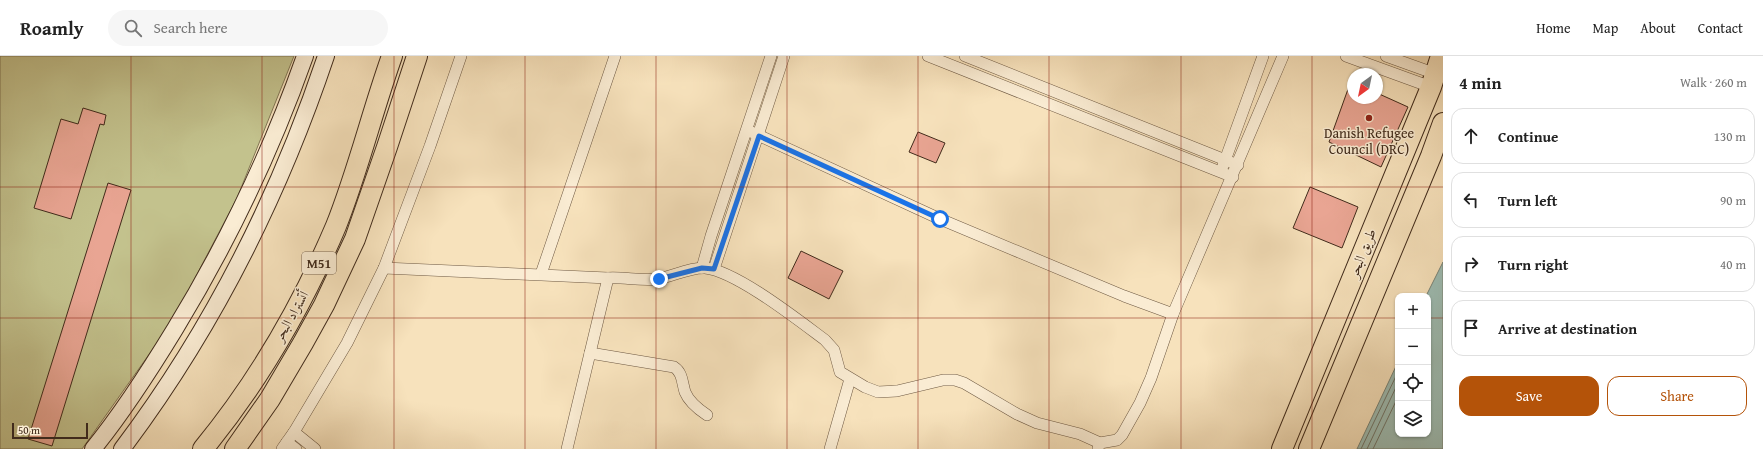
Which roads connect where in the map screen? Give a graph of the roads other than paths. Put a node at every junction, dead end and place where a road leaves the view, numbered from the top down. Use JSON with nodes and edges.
{"nodes":[{"id":1,"x":305,"y":56,"type":"edge"},
{"id":2,"x":326,"y":56,"type":"edge"},
{"id":3,"x":417,"y":56,"type":"edge"},
{"id":4,"x":460,"y":56,"type":"edge"},
{"id":5,"x":615,"y":56,"type":"edge"},
{"id":6,"x":771,"y":56,"type":"edge"},
{"id":7,"x":784,"y":56,"type":"edge"},
{"id":8,"x":928,"y":56,"type":"edge"},
{"id":9,"x":965,"y":56,"type":"edge"},
{"id":10,"x":1263,"y":56,"type":"edge"},
{"id":11,"x":1283,"y":56,"type":"edge"},
{"id":12,"x":1346,"y":56,"type":"edge"},
{"id":13,"x":1386,"y":56,"type":"edge"},
{"id":14,"x":390,"y":58,"type":"edge"},
{"id":15,"x":1436,"y":72,"type":"edge"},
{"id":16,"x":1443,"y":123,"type":"edge"},
{"id":17,"x":747,"y":130,"type":"junction"},
{"id":18,"x":759,"y":136,"type":"junction"},
{"id":19,"x":1225,"y":161,"type":"junction"},
{"id":20,"x":1238,"y":165,"type":"junction"},
{"id":21,"x":1222,"y":173,"type":"junction"},
{"id":22,"x":1233,"y":177,"type":"junction"},
{"id":23,"x":1223,"y":195,"type":"junction"},
{"id":24,"x":384,"y":268,"type":"junction"},
{"id":25,"x":702,"y":268,"type":"junction"},
{"id":26,"x":714,"y":269,"type":"junction"},
{"id":27,"x":541,"y":274,"type":"junction"},
{"id":28,"x":608,"y":278,"type":"junction"},
{"id":29,"x":1173,"y":314,"type":"junction"},
{"id":30,"x":590,"y":352,"type":"junction"},
{"id":31,"x":850,"y":379,"type":"junction"},
{"id":32,"x":707,"y":415,"type":"dead end"},
{"id":33,"x":294,"y":432,"type":"junction"},
{"id":34,"x":284,"y":446,"type":"edge"},
{"id":35,"x":1099,"y":446,"type":"edge"},
{"id":36,"x":93,"y":449,"type":"edge"},
{"id":37,"x":122,"y":449,"type":"edge"},
{"id":38,"x":203,"y":449,"type":"edge"},
{"id":39,"x":235,"y":449,"type":"edge"},
{"id":40,"x":296,"y":449,"type":"edge"},
{"id":41,"x":315,"y":449,"type":"edge"},
{"id":42,"x":567,"y":449,"type":"edge"},
{"id":43,"x":830,"y":449,"type":"edge"},
{"id":44,"x":1282,"y":449,"type":"edge"},
{"id":45,"x":1309,"y":449,"type":"edge"}],
"edges":[{"from":1,"to":36,"type":"street"},
{"from":2,"to":37,"type":"street"},
{"from":3,"to":39,"type":"highway","name":"أتستراد البحر","number":"M51"},
{"from":4,"to":24,"type":"street"},
{"from":5,"to":27,"type":"street"},
{"from":6,"to":17,"type":"street"},
{"from":7,"to":18,"type":"street"},
{"from":8,"to":21,"type":"street"},
{"from":9,"to":19,"type":"street"},
{"from":10,"to":19,"type":"street"},
{"from":11,"to":20,"type":"street"},
{"from":12,"to":15,"type":"street"},
{"from":13,"to":15,"type":"street"},
{"from":14,"to":38,"type":"highway","name":"أتستراد البحر","number":"M51"},
{"from":15,"to":44,"type":"highway","name":"طريق البحر"},
{"from":16,"to":45,"type":"highway","name":"طريق البحر"},
{"from":17,"to":18,"type":"street"},
{"from":17,"to":25,"type":"street"},
{"from":18,"to":26,"type":"street"},
{"from":18,"to":29,"type":"street"},
{"from":19,"to":20,"type":"street"},
{"from":19,"to":21,"type":"street"},
{"from":20,"to":22,"type":"street"},
{"from":21,"to":22,"type":"street"},
{"from":21,"to":23,"type":"street"},
{"from":22,"to":23,"type":"street"},
{"from":23,"to":29,"type":"street"},
{"from":24,"to":27,"type":"street"},
{"from":24,"to":33,"type":"street"},
{"from":25,"to":26,"type":"street"},
{"from":25,"to":28,"type":"street"},
{"from":26,"to":31,"type":"street"},
{"from":27,"to":28,"type":"street"},
{"from":28,"to":30,"type":"street"},
{"from":29,"to":35,"type":"street"},
{"from":30,"to":32,"type":"street"},
{"from":30,"to":42,"type":"street"},
{"from":31,"to":35,"type":"street"},
{"from":31,"to":43,"type":"street"},
{"from":33,"to":34,"type":"street"},
{"from":33,"to":41,"type":"street"},
{"from":34,"to":40,"type":"street"}]}
